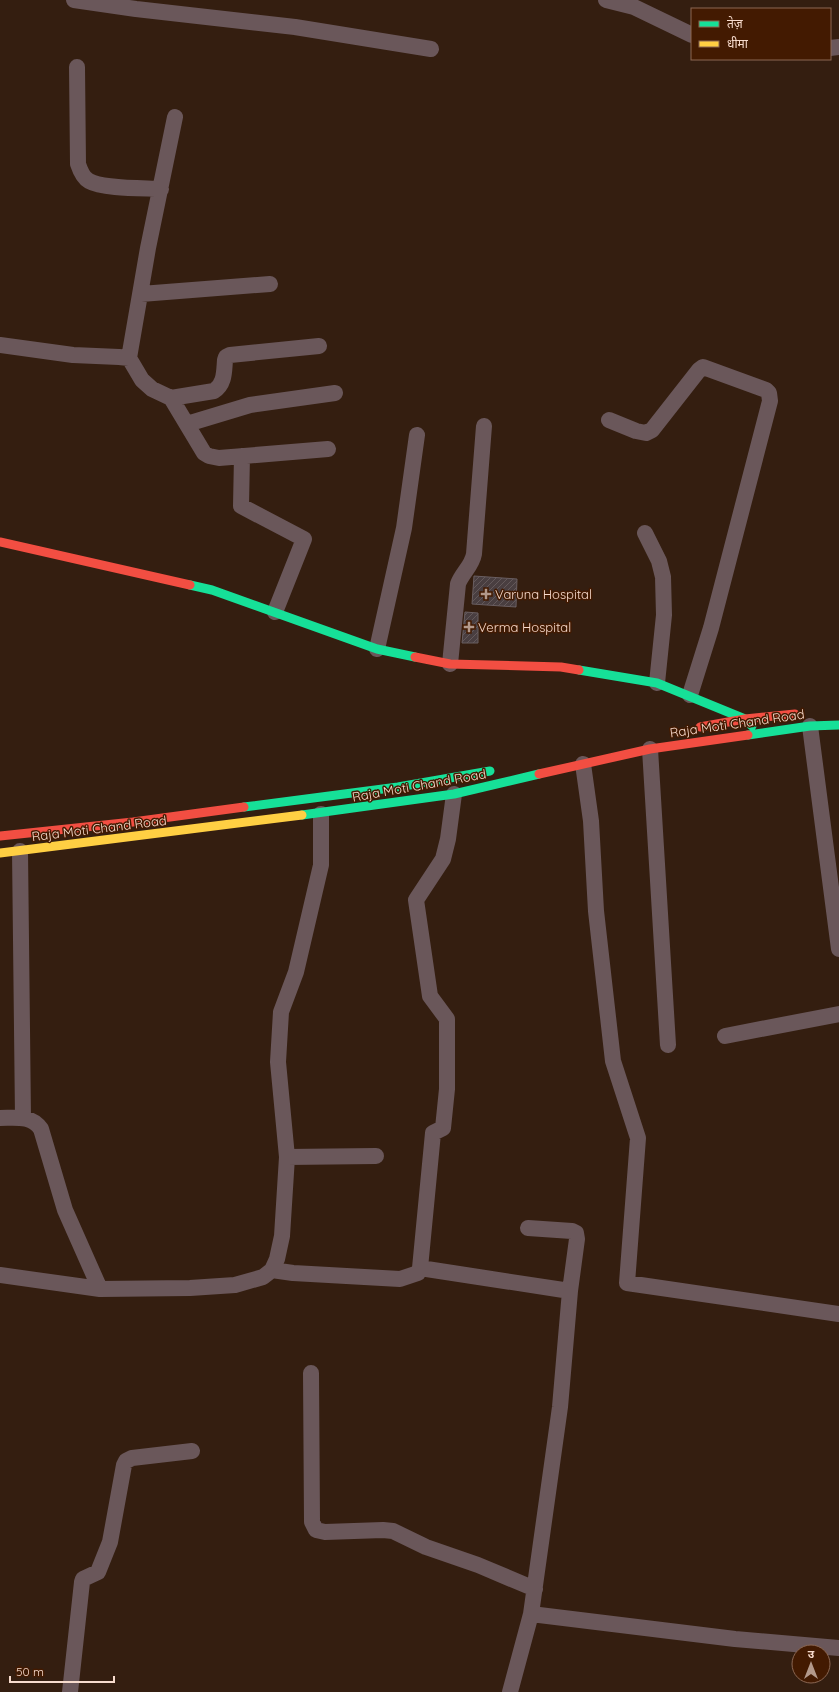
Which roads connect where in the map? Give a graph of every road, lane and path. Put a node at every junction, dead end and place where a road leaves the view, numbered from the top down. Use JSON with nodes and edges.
{"nodes":[{"id":1,"x":74,"y":0,"type":"edge"},
{"id":2,"x":606,"y":0,"type":"edge"},
{"id":3,"x":691,"y":35,"type":"edge"},
{"id":4,"x":431,"y":49,"type":"dead end"},
{"id":5,"x":77,"y":66,"type":"dead end"},
{"id":6,"x":175,"y":117,"type":"dead end"},
{"id":7,"x":161,"y":189,"type":"junction"},
{"id":8,"x":270,"y":284,"type":"dead end"},
{"id":9,"x":141,"y":294,"type":"junction"},
{"id":10,"x":0,"y":345,"type":"edge"},
{"id":11,"x":319,"y":346,"type":"dead end"},
{"id":12,"x":129,"y":358,"type":"junction"},
{"id":13,"x":335,"y":393,"type":"dead end"},
{"id":14,"x":171,"y":398,"type":"junction"},
{"id":15,"x":609,"y":420,"type":"dead end"},
{"id":16,"x":187,"y":424,"type":"junction"},
{"id":17,"x":484,"y":426,"type":"dead end"},
{"id":18,"x":417,"y":435,"type":"dead end"},
{"id":19,"x":328,"y":449,"type":"dead end"},
{"id":20,"x":242,"y":456,"type":"junction"},
{"id":21,"x":645,"y":533,"type":"dead end"},
{"id":22,"x":0,"y":542,"type":"edge"},
{"id":23,"x":276,"y":612,"type":"junction"},
{"id":24,"x":377,"y":649,"type":"junction"},
{"id":25,"x":450,"y":664,"type":"junction"},
{"id":26,"x":657,"y":683,"type":"junction"},
{"id":27,"x":690,"y":695,"type":"junction"},
{"id":28,"x":745,"y":719,"type":"junction"},
{"id":29,"x":807,"y":719,"type":"junction"},
{"id":30,"x":839,"y":725,"type":"edge"},
{"id":31,"x":693,"y":728,"type":"dead end"},
{"id":32,"x":760,"y":733,"type":"junction"},
{"id":33,"x":650,"y":749,"type":"junction"},
{"id":34,"x":583,"y":764,"type":"junction"},
{"id":35,"x":502,"y":769,"type":"dead end"},
{"id":36,"x":454,"y":794,"type":"junction"},
{"id":37,"x":321,"y":814,"type":"junction"},
{"id":38,"x":0,"y":836,"type":"edge"},
{"id":39,"x":20,"y":851,"type":"junction"},
{"id":40,"x":0,"y":853,"type":"edge"},
{"id":41,"x":839,"y":949,"type":"edge"},
{"id":42,"x":839,"y":1014,"type":"edge"},
{"id":43,"x":725,"y":1036,"type":"dead end"},
{"id":44,"x":668,"y":1045,"type":"dead end"},
{"id":45,"x":0,"y":1118,"type":"edge"},
{"id":46,"x":23,"y":1118,"type":"junction"},
{"id":47,"x":376,"y":1156,"type":"dead end"},
{"id":48,"x":287,"y":1157,"type":"junction"},
{"id":49,"x":528,"y":1228,"type":"dead end"},
{"id":50,"x":420,"y":1268,"type":"junction"},
{"id":51,"x":272,"y":1270,"type":"junction"},
{"id":52,"x":0,"y":1276,"type":"edge"},
{"id":53,"x":100,"y":1289,"type":"junction"},
{"id":54,"x":570,"y":1291,"type":"junction"},
{"id":55,"x":839,"y":1314,"type":"edge"},
{"id":56,"x":311,"y":1373,"type":"dead end"},
{"id":57,"x":192,"y":1451,"type":"dead end"},
{"id":58,"x":535,"y":1589,"type":"junction"},
{"id":59,"x":531,"y":1614,"type":"junction"},
{"id":60,"x":839,"y":1648,"type":"edge"},
{"id":61,"x":70,"y":1692,"type":"edge"},
{"id":62,"x":510,"y":1692,"type":"edge"}],
"edges":[{"from":1,"to":4,"type":"street"},
{"from":2,"to":3,"type":"street"},
{"from":5,"to":7,"type":"street"},
{"from":6,"to":7,"type":"street"},
{"from":7,"to":9,"type":"street"},
{"from":8,"to":9,"type":"street"},
{"from":9,"to":12,"type":"street"},
{"from":10,"to":12,"type":"street"},
{"from":11,"to":14,"type":"street"},
{"from":12,"to":14,"type":"street"},
{"from":13,"to":16,"type":"street"},
{"from":14,"to":16,"type":"street"},
{"from":15,"to":27,"type":"street"},
{"from":16,"to":20,"type":"street"},
{"from":17,"to":25,"type":"street"},
{"from":18,"to":24,"type":"street"},
{"from":19,"to":20,"type":"street"},
{"from":20,"to":23,"type":"street"},
{"from":21,"to":26,"type":"street"},
{"from":22,"to":23,"type":"main road"},
{"from":23,"to":24,"type":"main road"},
{"from":24,"to":25,"type":"main road"},
{"from":25,"to":26,"type":"main road"},
{"from":26,"to":27,"type":"main road"},
{"from":27,"to":28,"type":"main road"},
{"from":28,"to":29,"type":"main road"},
{"from":28,"to":31,"type":"main road"},
{"from":28,"to":32,"type":"main road"},
{"from":29,"to":30,"type":"main road","name":"Raja Moti Chand Road"},
{"from":29,"to":32,"type":"main road","name":"Raja Moti Chand Road"},
{"from":29,"to":41,"type":"street"},
{"from":32,"to":33,"type":"main road","name":"Raja Moti Chand Road"},
{"from":33,"to":34,"type":"main road","name":"Raja Moti Chand Road"},
{"from":33,"to":44,"type":"street"},
{"from":34,"to":36,"type":"main road","name":"Raja Moti Chand Road"},
{"from":34,"to":55,"type":"street"},
{"from":35,"to":38,"type":"main road"},
{"from":36,"to":37,"type":"main road","name":"Raja Moti Chand Road"},
{"from":36,"to":50,"type":"street"},
{"from":37,"to":39,"type":"main road","name":"Raja Moti Chand Road"},
{"from":37,"to":48,"type":"street"},
{"from":39,"to":40,"type":"main road","name":"Raja Moti Chand Road"},
{"from":39,"to":46,"type":"street"},
{"from":42,"to":43,"type":"street"},
{"from":45,"to":46,"type":"street"},
{"from":46,"to":53,"type":"street"},
{"from":47,"to":48,"type":"street"},
{"from":48,"to":51,"type":"street"},
{"from":49,"to":54,"type":"street"},
{"from":50,"to":51,"type":"street"},
{"from":50,"to":54,"type":"street"},
{"from":51,"to":53,"type":"street"},
{"from":52,"to":53,"type":"street"},
{"from":54,"to":58,"type":"street"},
{"from":56,"to":58,"type":"street"},
{"from":57,"to":61,"type":"street"},
{"from":58,"to":59,"type":"street"},
{"from":59,"to":60,"type":"street"},
{"from":59,"to":62,"type":"street"}]}
